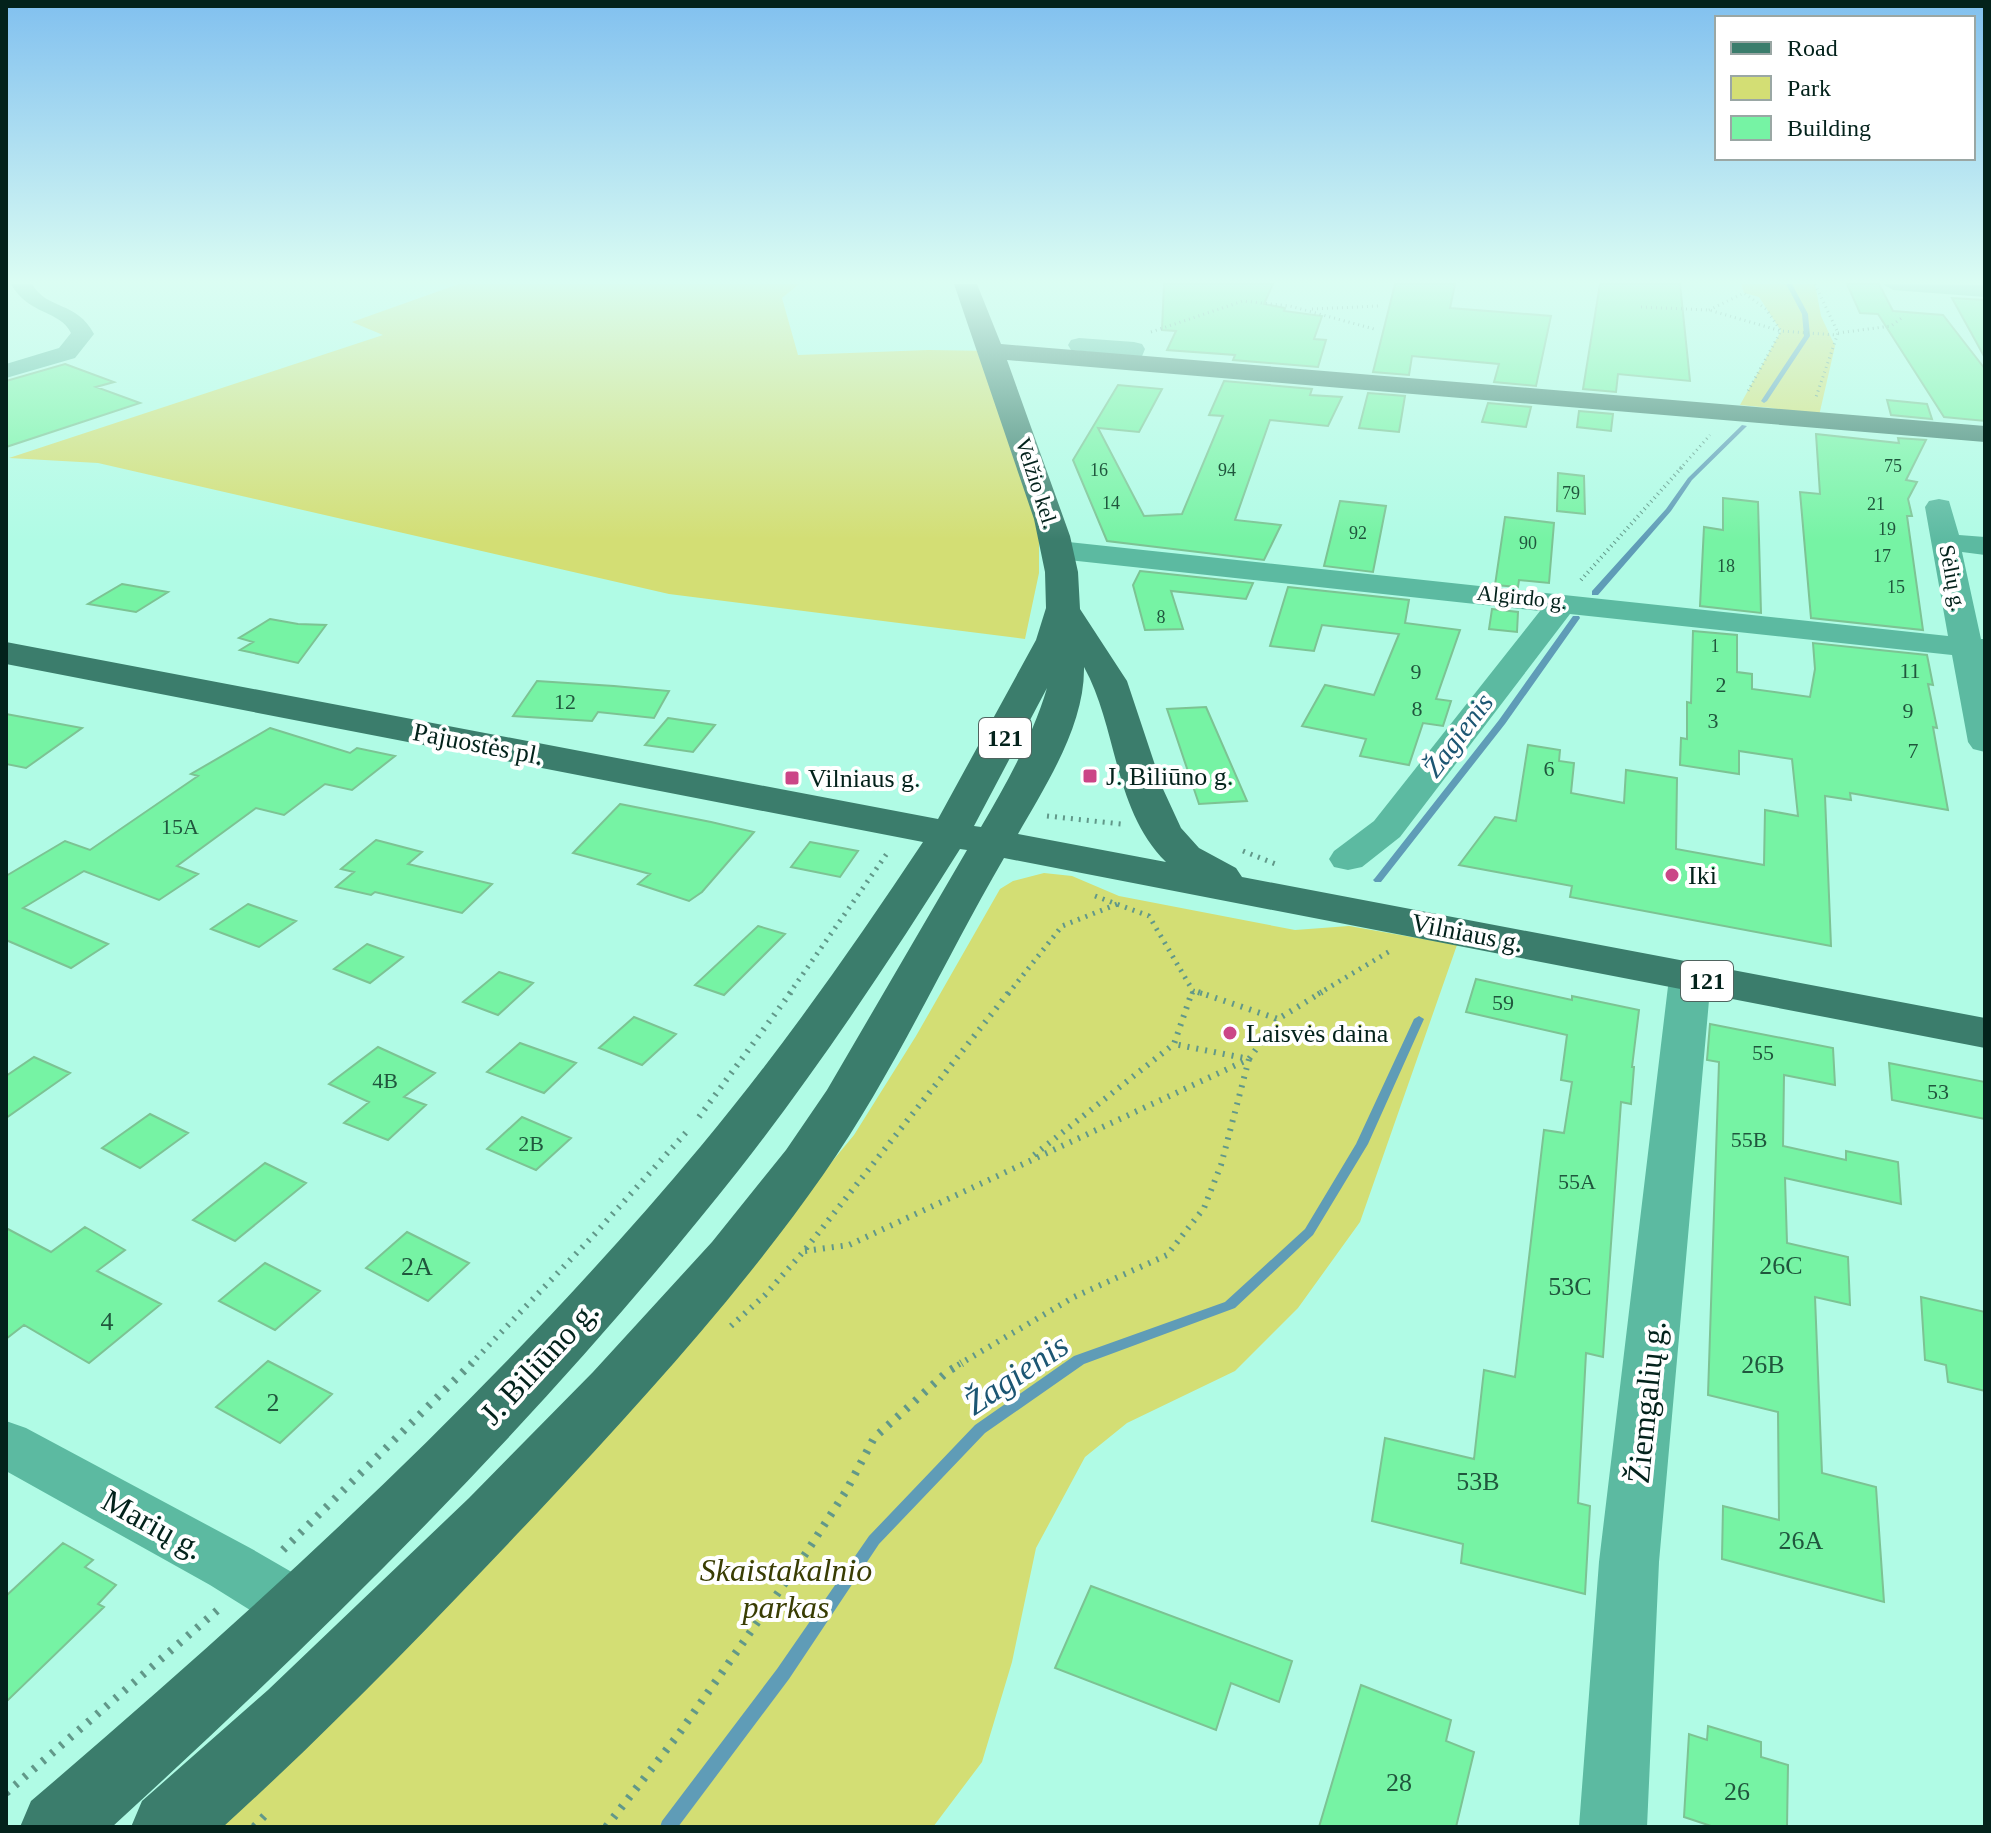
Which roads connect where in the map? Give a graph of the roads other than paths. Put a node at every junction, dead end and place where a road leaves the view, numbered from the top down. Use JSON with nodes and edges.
{"nodes":[{"id":1,"x":999,"y":370,"type":"edge"},
{"id":2,"x":1289,"y":370,"type":"edge"},
{"id":3,"x":1985,"y":434,"type":"edge"},
{"id":4,"x":1939,"y":507,"type":"dead end"},
{"id":5,"x":1946,"y":542,"type":"junction"},
{"id":6,"x":1985,"y":546,"type":"edge"},
{"id":7,"x":1059,"y":550,"type":"junction"},
{"id":8,"x":1563,"y":602,"type":"junction"},
{"id":9,"x":1059,"y":625,"type":"junction"},
{"id":10,"x":1976,"y":648,"type":"edge"},
{"id":11,"x":6,"y":653,"type":"edge"},
{"id":12,"x":1985,"y":742,"type":"edge"},
{"id":13,"x":950,"y":833,"type":"junction"},
{"id":14,"x":1348,"y":859,"type":"dead end"},
{"id":15,"x":1248,"y":889,"type":"junction"},
{"id":16,"x":1690,"y":978,"type":"junction"},
{"id":17,"x":1985,"y":1033,"type":"edge"},
{"id":18,"x":6,"y":1444,"type":"edge"},
{"id":19,"x":275,"y":1594,"type":"junction"},
{"id":20,"x":57,"y":1827,"type":"edge"},
{"id":21,"x":168,"y":1827,"type":"edge"},
{"id":22,"x":1613,"y":1827,"type":"edge"}],
"edges":[{"from":1,"to":7,"type":"main road","name":"Velžio kel."},
{"from":2,"to":3,"type":"main road"},
{"from":4,"to":5,"type":"street","name":"Sėlių g."},
{"from":5,"to":6,"type":"street"},
{"from":5,"to":10,"type":"street","name":"Sėlių g."},
{"from":7,"to":8,"type":"street","name":"Algirdo g."},
{"from":7,"to":9,"type":"main road","name":"Velžio kel."},
{"from":8,"to":10,"type":"street","name":"Algirdo g."},
{"from":8,"to":14,"type":"street"},
{"from":9,"to":13,"type":"main road","number":"121"},
{"from":9,"to":15,"type":"main road"},
{"from":10,"to":12,"type":"street","name":"Sėlių g."},
{"from":11,"to":13,"type":"main road","name":"Pajuostės pl."},
{"from":13,"to":15,"type":"main road","name":"Vilniaus g.","number":"121"},
{"from":13,"to":19,"type":"main road","name":"J. Biliūno g."},
{"from":13,"to":21,"type":"main road"},
{"from":15,"to":16,"type":"main road","name":"Vilniaus g.","number":"121"},
{"from":16,"to":17,"type":"main road","name":"Vilniaus g.","number":"121"},
{"from":16,"to":22,"type":"street","name":"Žiemgalių g."},
{"from":18,"to":19,"type":"street","name":"Marių g."},
{"from":19,"to":20,"type":"main road","name":"J. Biliūno g."}]}
